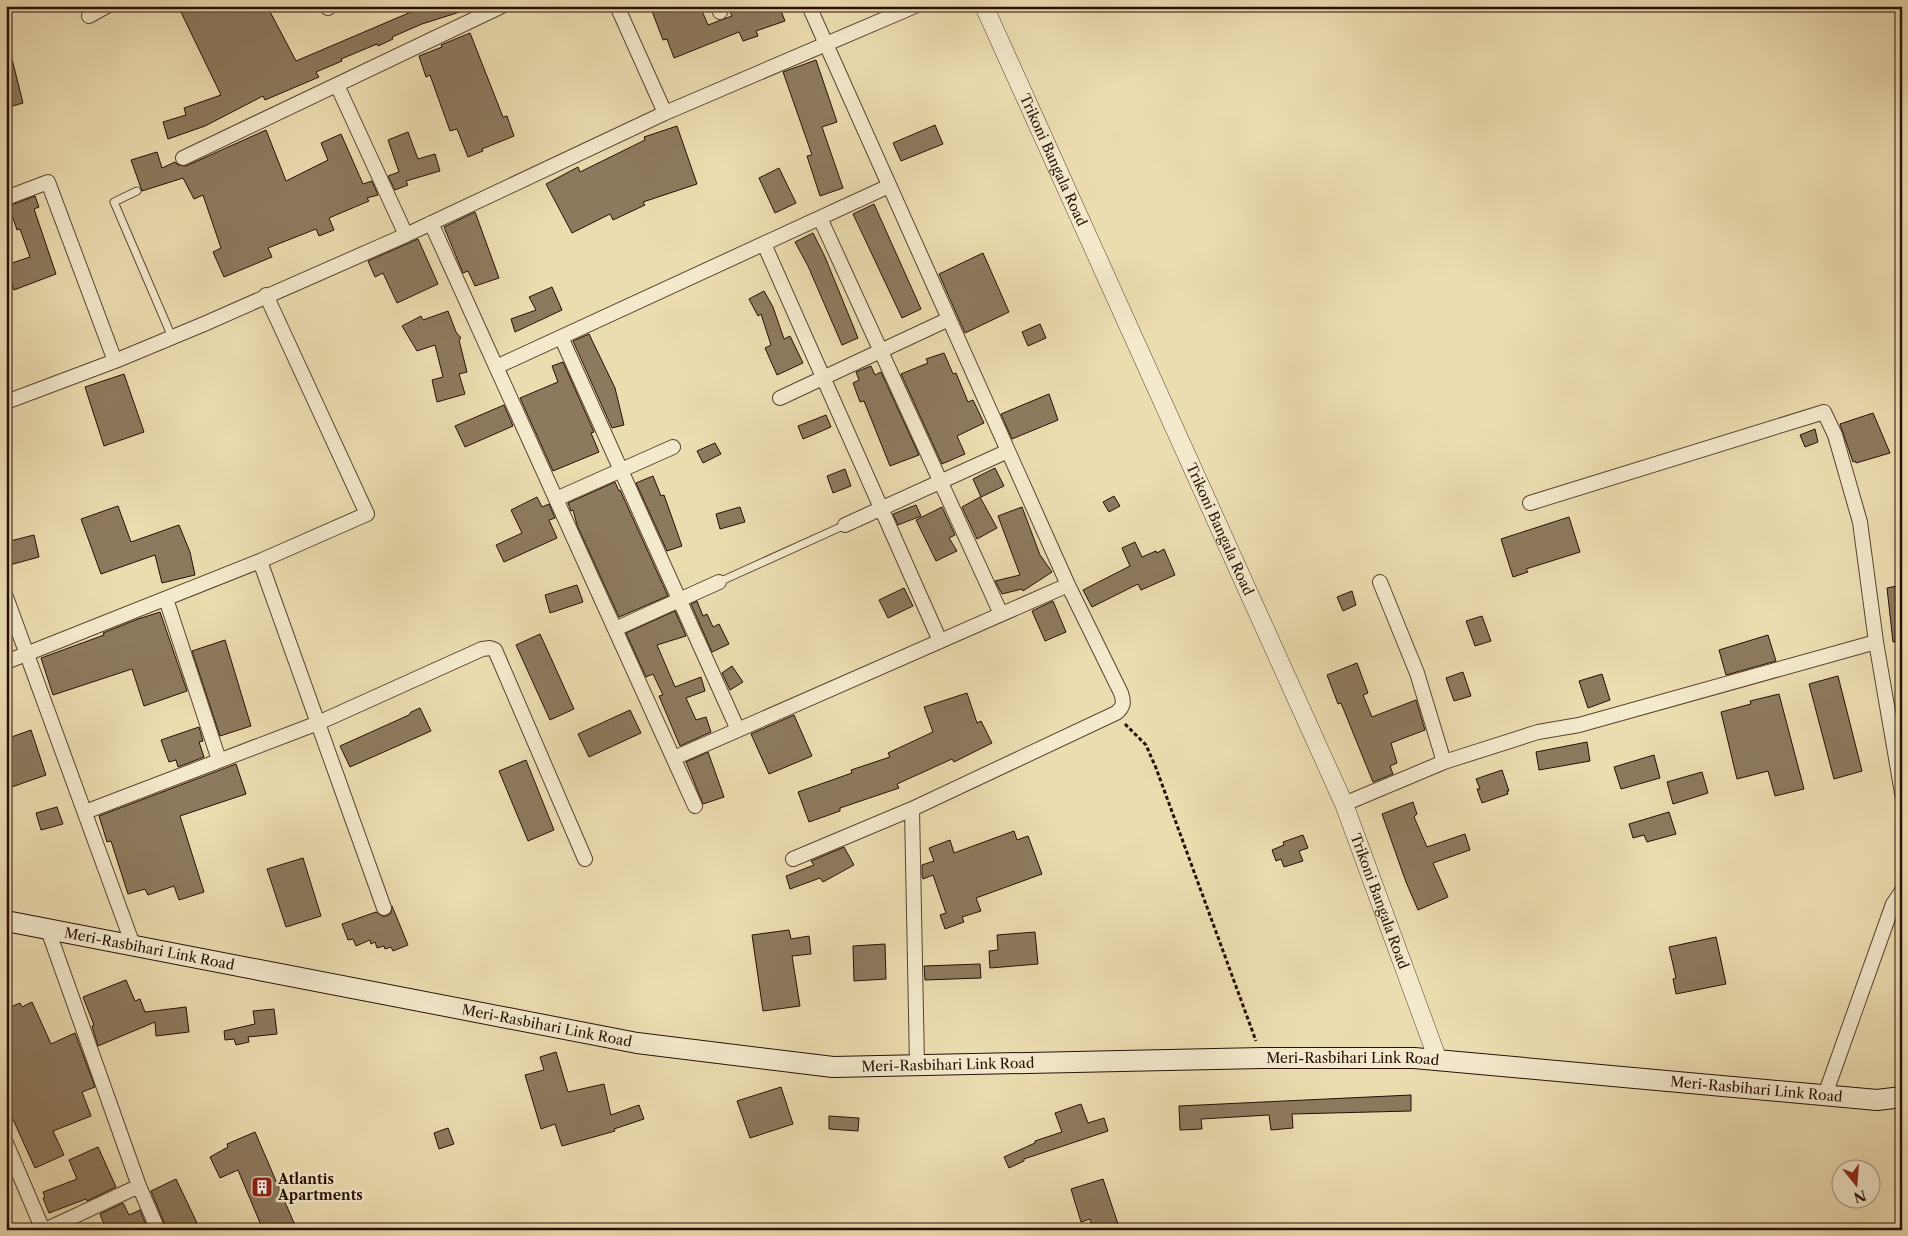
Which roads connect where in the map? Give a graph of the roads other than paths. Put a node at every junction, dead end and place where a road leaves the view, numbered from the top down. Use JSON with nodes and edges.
{"nodes":[{"id":1,"x":107,"y":6,"type":"edge"},
{"id":2,"x":502,"y":6,"type":"edge"},
{"id":3,"x":617,"y":6,"type":"edge"},
{"id":4,"x":809,"y":6,"type":"edge"},
{"id":5,"x":916,"y":6,"type":"edge"},
{"id":6,"x":984,"y":6,"type":"edge"},
{"id":7,"x":89,"y":16,"type":"dead end"},
{"id":8,"x":826,"y":45,"type":"junction"},
{"id":9,"x":337,"y":85,"type":"junction"},
{"id":10,"x":665,"y":114,"type":"junction"},
{"id":11,"x":183,"y":158,"type":"dead end"},
{"id":12,"x":889,"y":186,"type":"junction"},
{"id":13,"x":137,"y":192,"type":"dead end"},
{"id":14,"x":6,"y":198,"type":"edge"},
{"id":15,"x":820,"y":218,"type":"junction"},
{"id":16,"x":431,"y":223,"type":"junction"},
{"id":17,"x":406,"y":235,"type":"junction"},
{"id":18,"x":764,"y":244,"type":"junction"},
{"id":19,"x":266,"y":295,"type":"junction"},
{"id":20,"x":949,"y":319,"type":"junction"},
{"id":21,"x":172,"y":337,"type":"junction"},
{"id":22,"x":561,"y":337,"type":"junction"},
{"id":23,"x":881,"y":351,"type":"junction"},
{"id":24,"x":115,"y":361,"type":"junction"},
{"id":25,"x":496,"y":367,"type":"junction"},
{"id":26,"x":823,"y":378,"type":"junction"},
{"id":27,"x":780,"y":398,"type":"dead end"},
{"id":28,"x":6,"y":402,"type":"edge"},
{"id":29,"x":672,"y":448,"type":"dead end"},
{"id":30,"x":1008,"y":451,"type":"junction"},
{"id":31,"x":621,"y":470,"type":"junction"},
{"id":32,"x":940,"y":482,"type":"junction"},
{"id":33,"x":556,"y":499,"type":"junction"},
{"id":34,"x":1530,"y":503,"type":"dead end"},
{"id":35,"x":881,"y":509,"type":"junction"},
{"id":36,"x":845,"y":525,"type":"joint"},
{"id":37,"x":260,"y":561,"type":"junction"},
{"id":38,"x":719,"y":582,"type":"joint"},
{"id":39,"x":1380,"y":582,"type":"dead end"},
{"id":40,"x":1068,"y":585,"type":"junction"},
{"id":41,"x":6,"y":597,"type":"edge"},
{"id":42,"x":166,"y":599,"type":"junction"},
{"id":43,"x":679,"y":600,"type":"junction"},
{"id":44,"x":1001,"y":614,"type":"junction"},
{"id":45,"x":615,"y":629,"type":"junction"},
{"id":46,"x":940,"y":641,"type":"junction"},
{"id":47,"x":1876,"y":642,"type":"junction"},
{"id":48,"x":27,"y":655,"type":"junction"},
{"id":49,"x":6,"y":662,"type":"edge"},
{"id":50,"x":318,"y":723,"type":"junction"},
{"id":51,"x":738,"y":730,"type":"junction"},
{"id":52,"x":674,"y":758,"type":"junction"},
{"id":53,"x":219,"y":760,"type":"junction"},
{"id":54,"x":1444,"y":762,"type":"junction"},
{"id":55,"x":1902,"y":793,"type":"edge"},
{"id":56,"x":1344,"y":804,"type":"junction"},
{"id":57,"x":695,"y":806,"type":"dead end"},
{"id":58,"x":912,"y":809,"type":"junction"},
{"id":59,"x":85,"y":812,"type":"junction"},
{"id":60,"x":793,"y":858,"type":"dead end"},
{"id":61,"x":585,"y":859,"type":"dead end"},
{"id":62,"x":1902,"y":891,"type":"edge"},
{"id":63,"x":384,"y":908,"type":"dead end"},
{"id":64,"x":6,"y":920,"type":"edge"},
{"id":65,"x":48,"y":930,"type":"junction"},
{"id":66,"x":133,"y":945,"type":"junction"},
{"id":67,"x":1438,"y":1060,"type":"junction"},
{"id":68,"x":917,"y":1065,"type":"junction"},
{"id":69,"x":1825,"y":1096,"type":"junction"},
{"id":70,"x":1902,"y":1097,"type":"edge"},
{"id":71,"x":6,"y":1143,"type":"edge"},
{"id":72,"x":139,"y":1186,"type":"junction"},
{"id":73,"x":44,"y":1230,"type":"edge"},
{"id":74,"x":158,"y":1230,"type":"edge"}],
"edges":[{"from":1,"to":7,"type":"street"},
{"from":2,"to":9,"type":"street"},
{"from":3,"to":10,"type":"street"},
{"from":4,"to":8,"type":"street"},
{"from":5,"to":8,"type":"street"},
{"from":6,"to":56,"type":"street","name":"Trikoni Bangala Road"},
{"from":8,"to":10,"type":"street"},
{"from":8,"to":12,"type":"street"},
{"from":9,"to":11,"type":"street"},
{"from":9,"to":17,"type":"street"},
{"from":10,"to":16,"type":"street"},
{"from":12,"to":15,"type":"street"},
{"from":12,"to":20,"type":"street"},
{"from":13,"to":21,"type":"lane"},
{"from":14,"to":24,"type":"street"},
{"from":15,"to":18,"type":"street"},
{"from":15,"to":23,"type":"street"},
{"from":16,"to":17,"type":"street"},
{"from":16,"to":25,"type":"street"},
{"from":17,"to":19,"type":"street"},
{"from":18,"to":22,"type":"street"},
{"from":18,"to":26,"type":"street"},
{"from":19,"to":21,"type":"street"},
{"from":19,"to":37,"type":"street"},
{"from":20,"to":23,"type":"street"},
{"from":20,"to":30,"type":"street"},
{"from":21,"to":24,"type":"street"},
{"from":22,"to":25,"type":"street"},
{"from":22,"to":31,"type":"street"},
{"from":23,"to":26,"type":"street"},
{"from":23,"to":32,"type":"street"},
{"from":24,"to":28,"type":"street"},
{"from":25,"to":33,"type":"street"},
{"from":26,"to":27,"type":"street"},
{"from":26,"to":35,"type":"street"},
{"from":29,"to":31,"type":"street"},
{"from":30,"to":32,"type":"street"},
{"from":30,"to":40,"type":"street"},
{"from":31,"to":33,"type":"street"},
{"from":31,"to":43,"type":"street"},
{"from":32,"to":35,"type":"street"},
{"from":32,"to":44,"type":"street"},
{"from":33,"to":45,"type":"street"},
{"from":34,"to":47,"type":"street"},
{"from":35,"to":36,"type":"street"},
{"from":35,"to":46,"type":"street"},
{"from":36,"to":38,"type":"lane"},
{"from":37,"to":42,"type":"street"},
{"from":37,"to":50,"type":"street"},
{"from":38,"to":43,"type":"street"},
{"from":39,"to":54,"type":"street"},
{"from":40,"to":44,"type":"street"},
{"from":40,"to":58,"type":"street"},
{"from":41,"to":48,"type":"street"},
{"from":42,"to":48,"type":"street"},
{"from":42,"to":53,"type":"street"},
{"from":43,"to":45,"type":"street"},
{"from":43,"to":51,"type":"street"},
{"from":44,"to":46,"type":"street"},
{"from":45,"to":52,"type":"street"},
{"from":46,"to":51,"type":"street"},
{"from":47,"to":54,"type":"street"},
{"from":47,"to":55,"type":"street"},
{"from":48,"to":49,"type":"street"},
{"from":48,"to":59,"type":"street"},
{"from":50,"to":53,"type":"street"},
{"from":50,"to":61,"type":"street"},
{"from":50,"to":63,"type":"street"},
{"from":51,"to":52,"type":"street"},
{"from":52,"to":57,"type":"street"},
{"from":53,"to":59,"type":"street"},
{"from":54,"to":56,"type":"street"},
{"from":56,"to":67,"type":"street","name":"Trikoni Bangala Road"},
{"from":58,"to":60,"type":"street"},
{"from":58,"to":68,"type":"street"},
{"from":59,"to":66,"type":"street"},
{"from":62,"to":69,"type":"street"},
{"from":64,"to":65,"type":"main road","name":"Meri-Rasbihari Link Road"},
{"from":65,"to":66,"type":"main road","name":"Meri-Rasbihari Link Road"},
{"from":65,"to":72,"type":"street"},
{"from":66,"to":68,"type":"main road","name":"Meri-Rasbihari Link Road"},
{"from":67,"to":68,"type":"main road","name":"Meri-Rasbihari Link Road"},
{"from":67,"to":69,"type":"main road","name":"Meri-Rasbihari Link Road"},
{"from":69,"to":70,"type":"main road","name":"Meri-Rasbihari Link Road"},
{"from":71,"to":73,"type":"street"},
{"from":72,"to":73,"type":"street"},
{"from":72,"to":74,"type":"street"}]}
